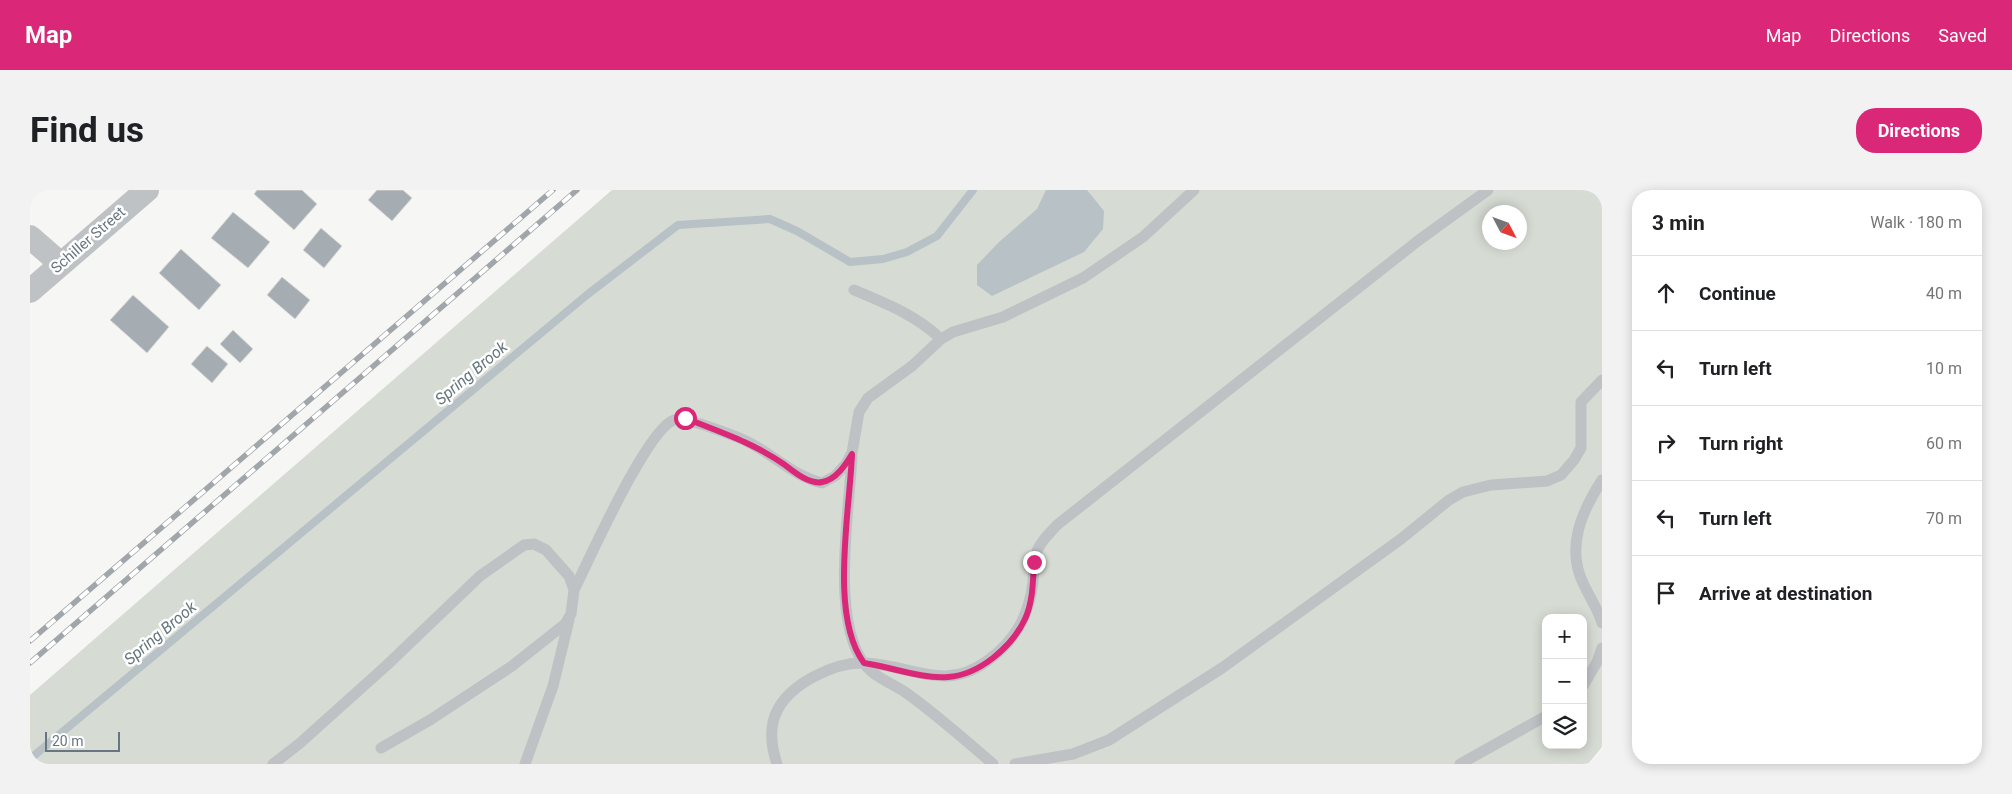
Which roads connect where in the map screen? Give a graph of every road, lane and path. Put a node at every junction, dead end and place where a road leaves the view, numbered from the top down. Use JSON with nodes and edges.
{"nodes":[{"id":1,"x":147,"y":190,"type":"edge"},
{"id":2,"x":1194,"y":190,"type":"edge"},
{"id":3,"x":1488,"y":190,"type":"edge"},
{"id":4,"x":30,"y":237,"type":"edge"},
{"id":5,"x":61,"y":264,"type":"junction"},
{"id":6,"x":854,"y":290,"type":"dead end"},
{"id":7,"x":30,"y":291,"type":"edge"},
{"id":8,"x":941,"y":338,"type":"junction"},
{"id":9,"x":1602,"y":380,"type":"edge"},
{"id":10,"x":852,"y":454,"type":"junction"},
{"id":11,"x":1602,"y":480,"type":"edge"},
{"id":12,"x":574,"y":590,"type":"junction"},
{"id":13,"x":571,"y":614,"type":"junction"},
{"id":14,"x":1602,"y":624,"type":"edge"},
{"id":15,"x":1602,"y":648,"type":"edge"},
{"id":16,"x":864,"y":663,"type":"junction"},
{"id":17,"x":1587,"y":679,"type":"edge"},
{"id":18,"x":1542,"y":718,"type":"edge"},
{"id":19,"x":381,"y":748,"type":"dead end"},
{"id":20,"x":273,"y":764,"type":"edge"},
{"id":21,"x":525,"y":764,"type":"edge"},
{"id":22,"x":778,"y":764,"type":"edge"},
{"id":23,"x":993,"y":764,"type":"edge"},
{"id":24,"x":1016,"y":764,"type":"edge"},
{"id":25,"x":1460,"y":764,"type":"edge"}],
"edges":[{"from":1,"to":5,"type":"street","name":"Schiller Street"},
{"from":2,"to":8,"type":"lane"},
{"from":3,"to":16,"type":"lane"},
{"from":4,"to":5,"type":"street"},
{"from":5,"to":7,"type":"street","name":"Schiller Street"},
{"from":6,"to":8,"type":"lane"},
{"from":8,"to":10,"type":"lane"},
{"from":9,"to":24,"type":"lane"},
{"from":10,"to":12,"type":"lane"},
{"from":10,"to":16,"type":"lane"},
{"from":11,"to":14,"type":"lane"},
{"from":12,"to":13,"type":"lane"},
{"from":12,"to":20,"type":"lane"},
{"from":13,"to":19,"type":"lane"},
{"from":13,"to":21,"type":"lane"},
{"from":15,"to":17,"type":"lane"},
{"from":16,"to":22,"type":"lane"},
{"from":16,"to":23,"type":"lane"},
{"from":18,"to":25,"type":"lane"}]}
